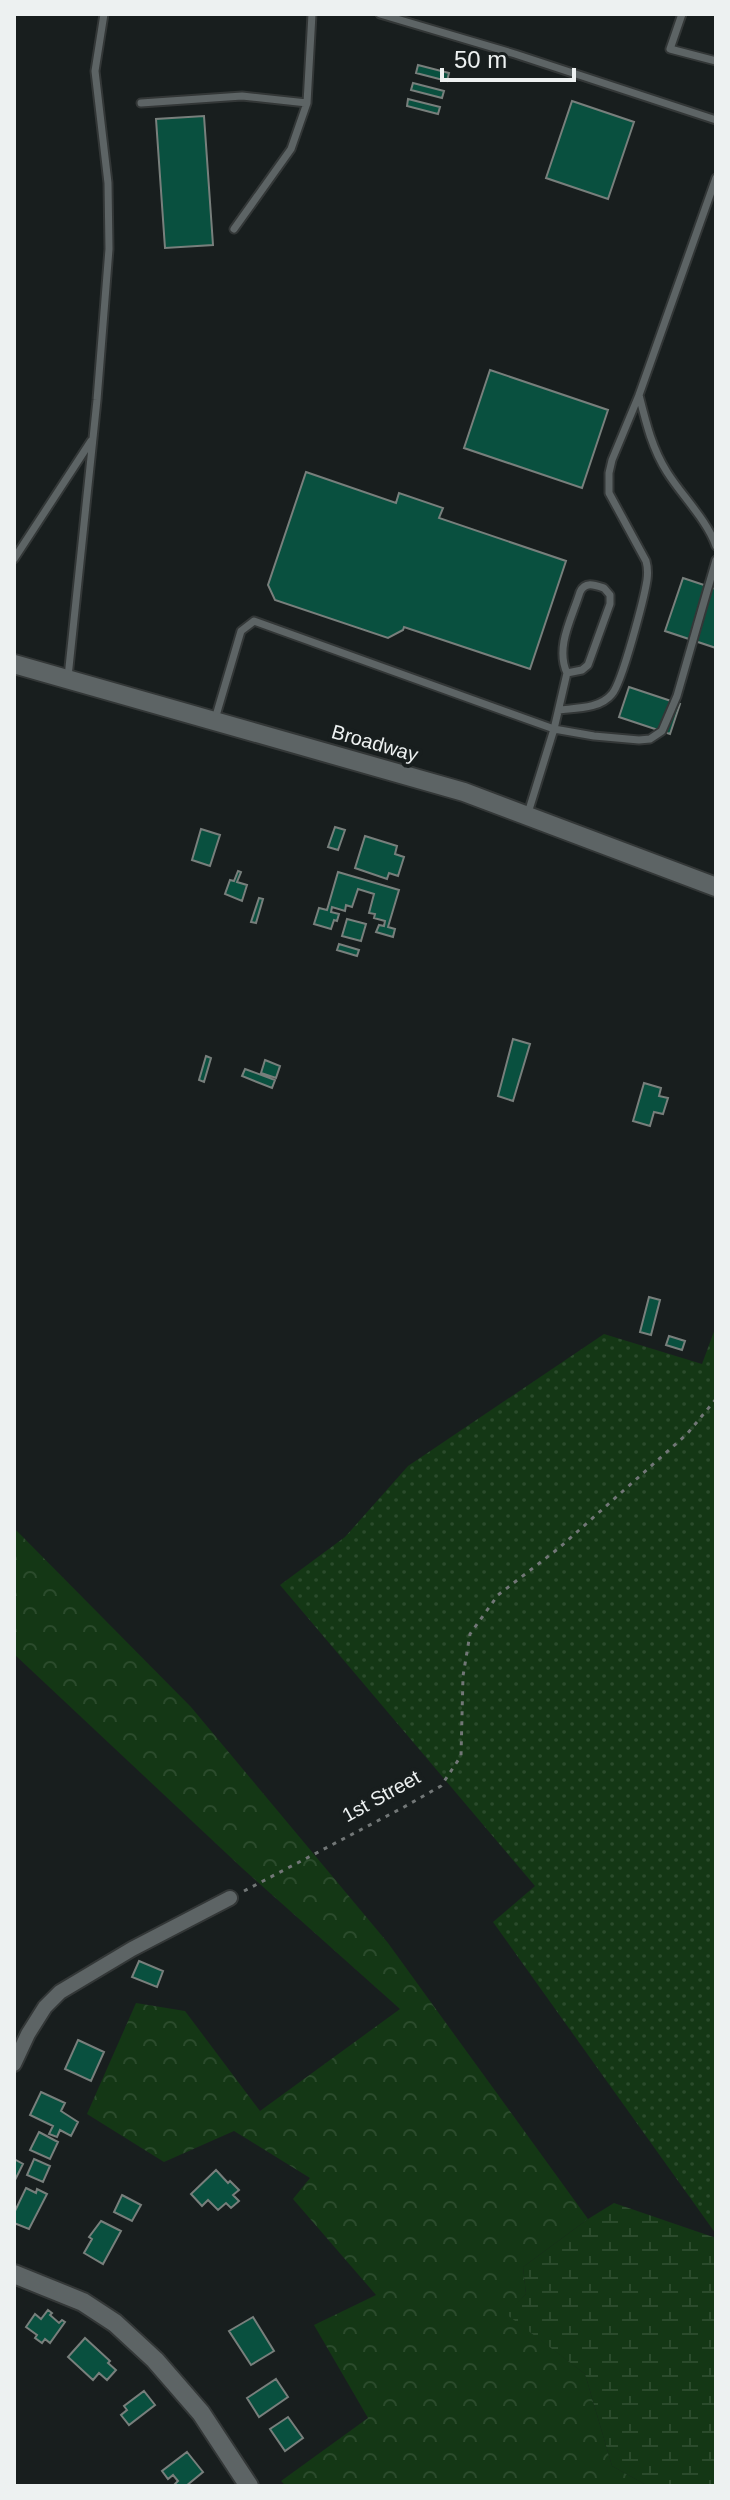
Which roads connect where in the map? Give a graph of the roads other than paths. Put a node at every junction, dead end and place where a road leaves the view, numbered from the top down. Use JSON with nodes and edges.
{"nodes":[{"id":1,"x":104,"y":14,"type":"edge"},
{"id":2,"x":312,"y":14,"type":"edge"},
{"id":3,"x":380,"y":14,"type":"edge"},
{"id":4,"x":682,"y":14,"type":"edge"},
{"id":5,"x":716,"y":61,"type":"edge"},
{"id":6,"x":141,"y":103,"type":"dead end"},
{"id":7,"x":307,"y":103,"type":"junction"},
{"id":8,"x":716,"y":120,"type":"edge"},
{"id":9,"x":716,"y":178,"type":"edge"},
{"id":10,"x":234,"y":229,"type":"dead end"},
{"id":11,"x":639,"y":395,"type":"junction"},
{"id":12,"x":92,"y":439,"type":"junction"},
{"id":13,"x":716,"y":546,"type":"edge"},
{"id":14,"x":14,"y":559,"type":"edge"},
{"id":15,"x":716,"y":560,"type":"edge"},
{"id":16,"x":14,"y":664,"type":"edge"},
{"id":17,"x":567,"y":673,"type":"junction"},
{"id":18,"x":68,"y":680,"type":"junction"},
{"id":19,"x":559,"y":710,"type":"junction"},
{"id":20,"x":214,"y":720,"type":"junction"},
{"id":21,"x":554,"y":729,"type":"junction"},
{"id":22,"x":528,"y":815,"type":"junction"},
{"id":23,"x":716,"y":887,"type":"edge"},
{"id":24,"x":230,"y":1898,"type":"road end"},
{"id":25,"x":14,"y":2064,"type":"edge"},
{"id":26,"x":14,"y":2274,"type":"edge"},
{"id":27,"x":249,"y":2486,"type":"edge"}],
"edges":[{"from":1,"to":12,"type":"lane"},
{"from":2,"to":7,"type":"lane"},
{"from":3,"to":8,"type":"lane"},
{"from":4,"to":5,"type":"lane"},
{"from":6,"to":7,"type":"lane"},
{"from":7,"to":10,"type":"lane"},
{"from":9,"to":11,"type":"lane"},
{"from":11,"to":13,"type":"lane"},
{"from":11,"to":19,"type":"lane"},
{"from":12,"to":14,"type":"lane"},
{"from":12,"to":18,"type":"lane"},
{"from":15,"to":21,"type":"lane"},
{"from":16,"to":18,"type":"street","name":"Broadway"},
{"from":17,"to":17,"type":"lane"},
{"from":17,"to":19,"type":"lane"},
{"from":18,"to":20,"type":"street","name":"Broadway"},
{"from":19,"to":21,"type":"lane"},
{"from":20,"to":21,"type":"lane"},
{"from":20,"to":22,"type":"street","name":"Broadway"},
{"from":21,"to":22,"type":"lane"},
{"from":22,"to":23,"type":"street","name":"Broadway"},
{"from":24,"to":25,"type":"street"},
{"from":26,"to":27,"type":"street"}]}
